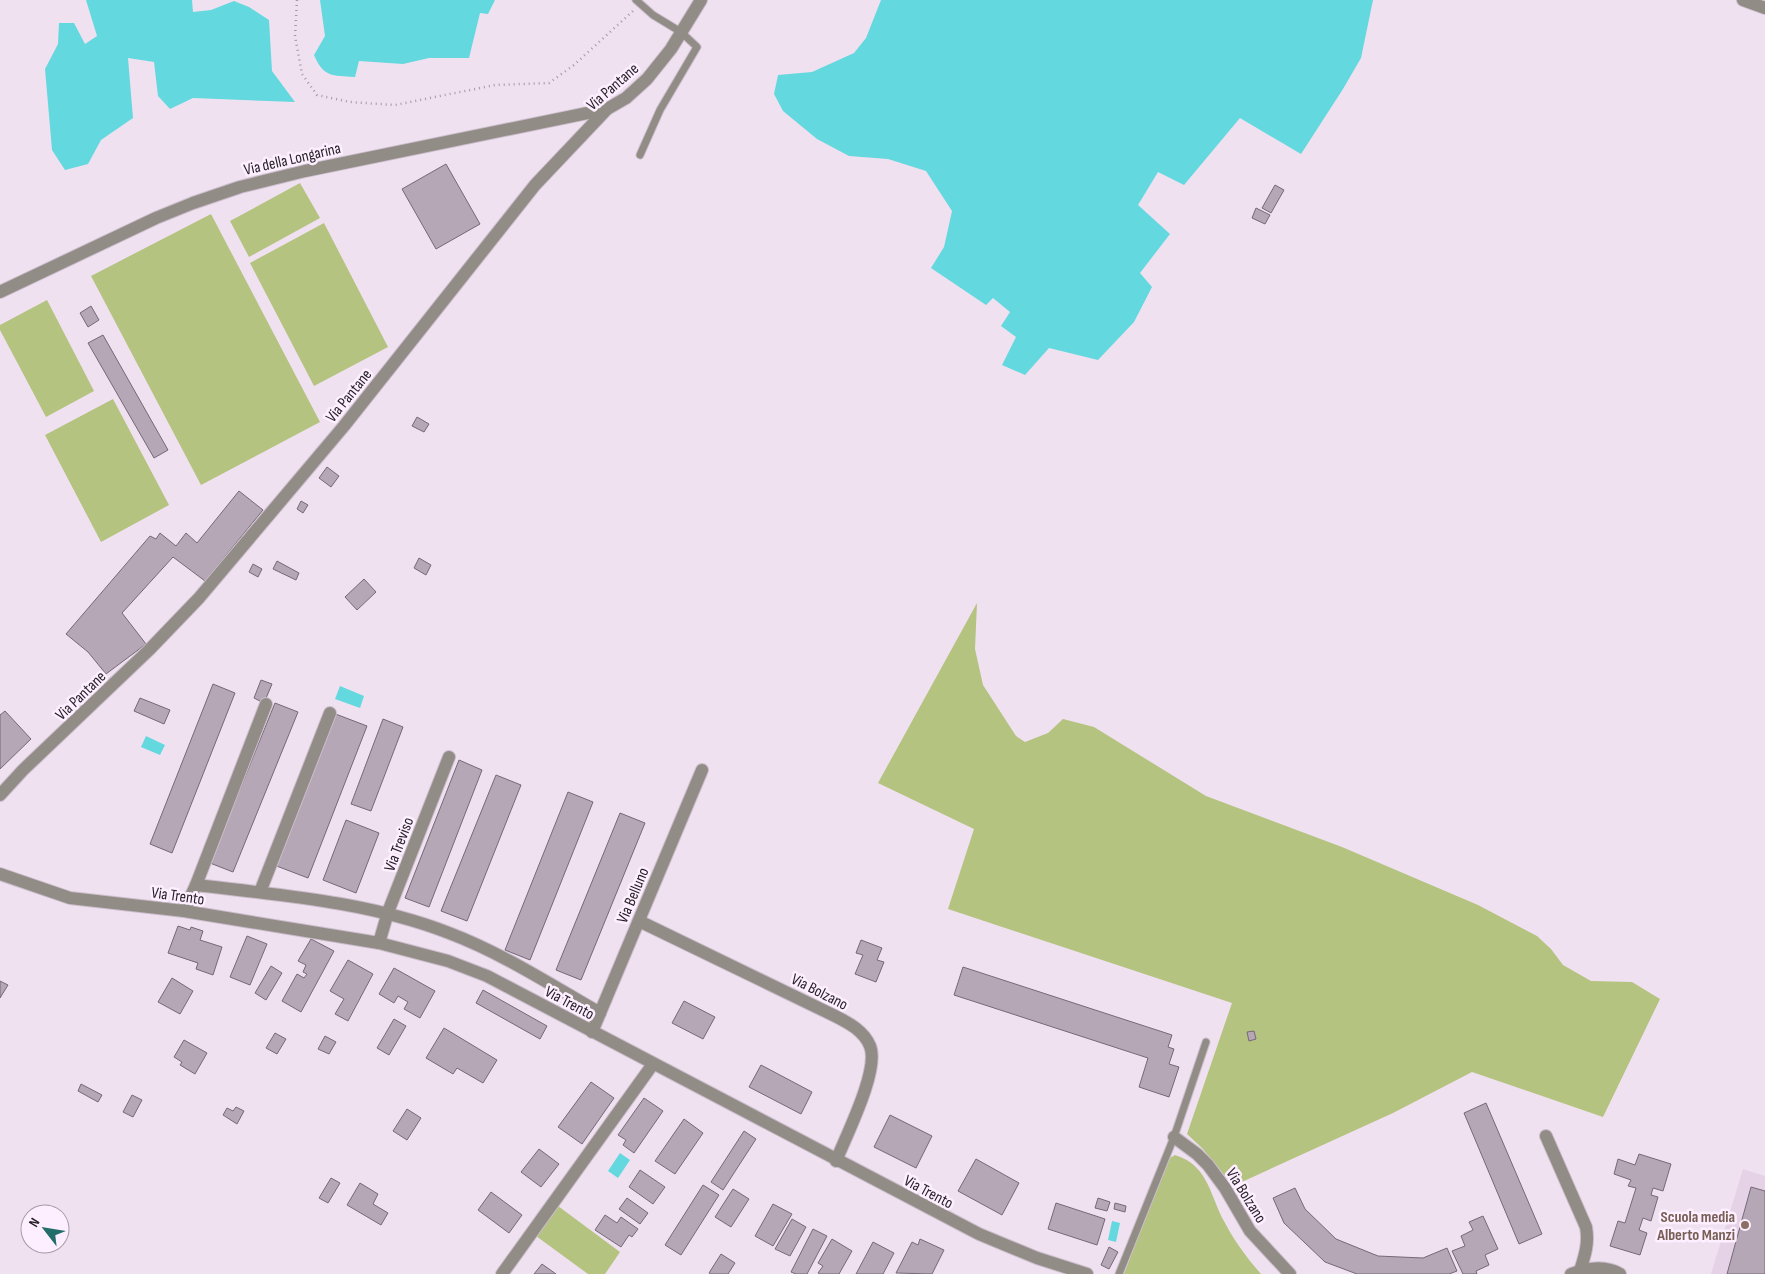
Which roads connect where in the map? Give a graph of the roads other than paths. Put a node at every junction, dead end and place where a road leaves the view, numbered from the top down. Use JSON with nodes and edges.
{"nodes":[{"id":1,"x":701,"y":0,"type":"edge"},
{"id":2,"x":1743,"y":0,"type":"edge"},
{"id":3,"x":638,"y":2,"type":"edge"},
{"id":4,"x":1765,"y":8,"type":"edge"},
{"id":5,"x":681,"y":32,"type":"junction"},
{"id":6,"x":607,"y":109,"type":"junction"},
{"id":7,"x":640,"y":155,"type":"dead end"},
{"id":8,"x":0,"y":292,"type":"edge"},
{"id":9,"x":266,"y":704,"type":"dead end"},
{"id":10,"x":330,"y":713,"type":"dead end"},
{"id":11,"x":449,"y":757,"type":"dead end"},
{"id":12,"x":702,"y":770,"type":"dead end"},
{"id":13,"x":0,"y":795,"type":"edge"},
{"id":14,"x":0,"y":874,"type":"edge"},
{"id":15,"x":196,"y":885,"type":"junction"},
{"id":16,"x":260,"y":892,"type":"junction"},
{"id":17,"x":184,"y":911,"type":"junction"},
{"id":18,"x":388,"y":912,"type":"junction"},
{"id":19,"x":639,"y":921,"type":"junction"},
{"id":20,"x":379,"y":943,"type":"junction"},
{"id":21,"x":600,"y":1013,"type":"junction"},
{"id":22,"x":592,"y":1032,"type":"junction"},
{"id":23,"x":1206,"y":1042,"type":"dead end"},
{"id":24,"x":653,"y":1064,"type":"junction"},
{"id":25,"x":1546,"y":1136,"type":"dead end"},
{"id":26,"x":1174,"y":1137,"type":"junction"},
{"id":27,"x":836,"y":1160,"type":"junction"},
{"id":28,"x":1576,"y":1272,"type":"edge"},
{"id":29,"x":502,"y":1274,"type":"edge"},
{"id":30,"x":1087,"y":1274,"type":"edge"},
{"id":31,"x":1119,"y":1274,"type":"edge"},
{"id":32,"x":1290,"y":1274,"type":"edge"},
{"id":33,"x":1620,"y":1274,"type":"edge"}],
"edges":[{"from":1,"to":5,"type":"street","name":"Via Pantane"},
{"from":2,"to":4,"type":"street"},
{"from":3,"to":5,"type":"lane"},
{"from":5,"to":6,"type":"street","name":"Via Pantane"},
{"from":5,"to":7,"type":"lane"},
{"from":6,"to":8,"type":"street","name":"Via della Longarina"},
{"from":6,"to":13,"type":"street","name":"Via Pantane"},
{"from":9,"to":15,"type":"street"},
{"from":10,"to":16,"type":"street"},
{"from":11,"to":18,"type":"street","name":"Via Treviso"},
{"from":12,"to":19,"type":"street","name":"Via Belluno"},
{"from":14,"to":17,"type":"street","name":"Via Trento"},
{"from":15,"to":16,"type":"street"},
{"from":15,"to":17,"type":"street"},
{"from":16,"to":18,"type":"street"},
{"from":17,"to":20,"type":"street","name":"Via Trento"},
{"from":18,"to":20,"type":"street","name":"Via Treviso"},
{"from":18,"to":21,"type":"street"},
{"from":19,"to":21,"type":"street","name":"Via Belluno"},
{"from":19,"to":27,"type":"street","name":"Via Bolzano"},
{"from":20,"to":22,"type":"street","name":"Via Trento"},
{"from":21,"to":22,"type":"street","name":"Via Belluno"},
{"from":22,"to":24,"type":"street","name":"Via Trento"},
{"from":23,"to":26,"type":"lane"},
{"from":24,"to":27,"type":"street","name":"Via Trento"},
{"from":24,"to":29,"type":"street"},
{"from":25,"to":28,"type":"street"},
{"from":26,"to":31,"type":"lane"},
{"from":26,"to":32,"type":"street","name":"Via Bolzano"},
{"from":27,"to":30,"type":"street","name":"Via Trento"},
{"from":28,"to":33,"type":"street"}]}
